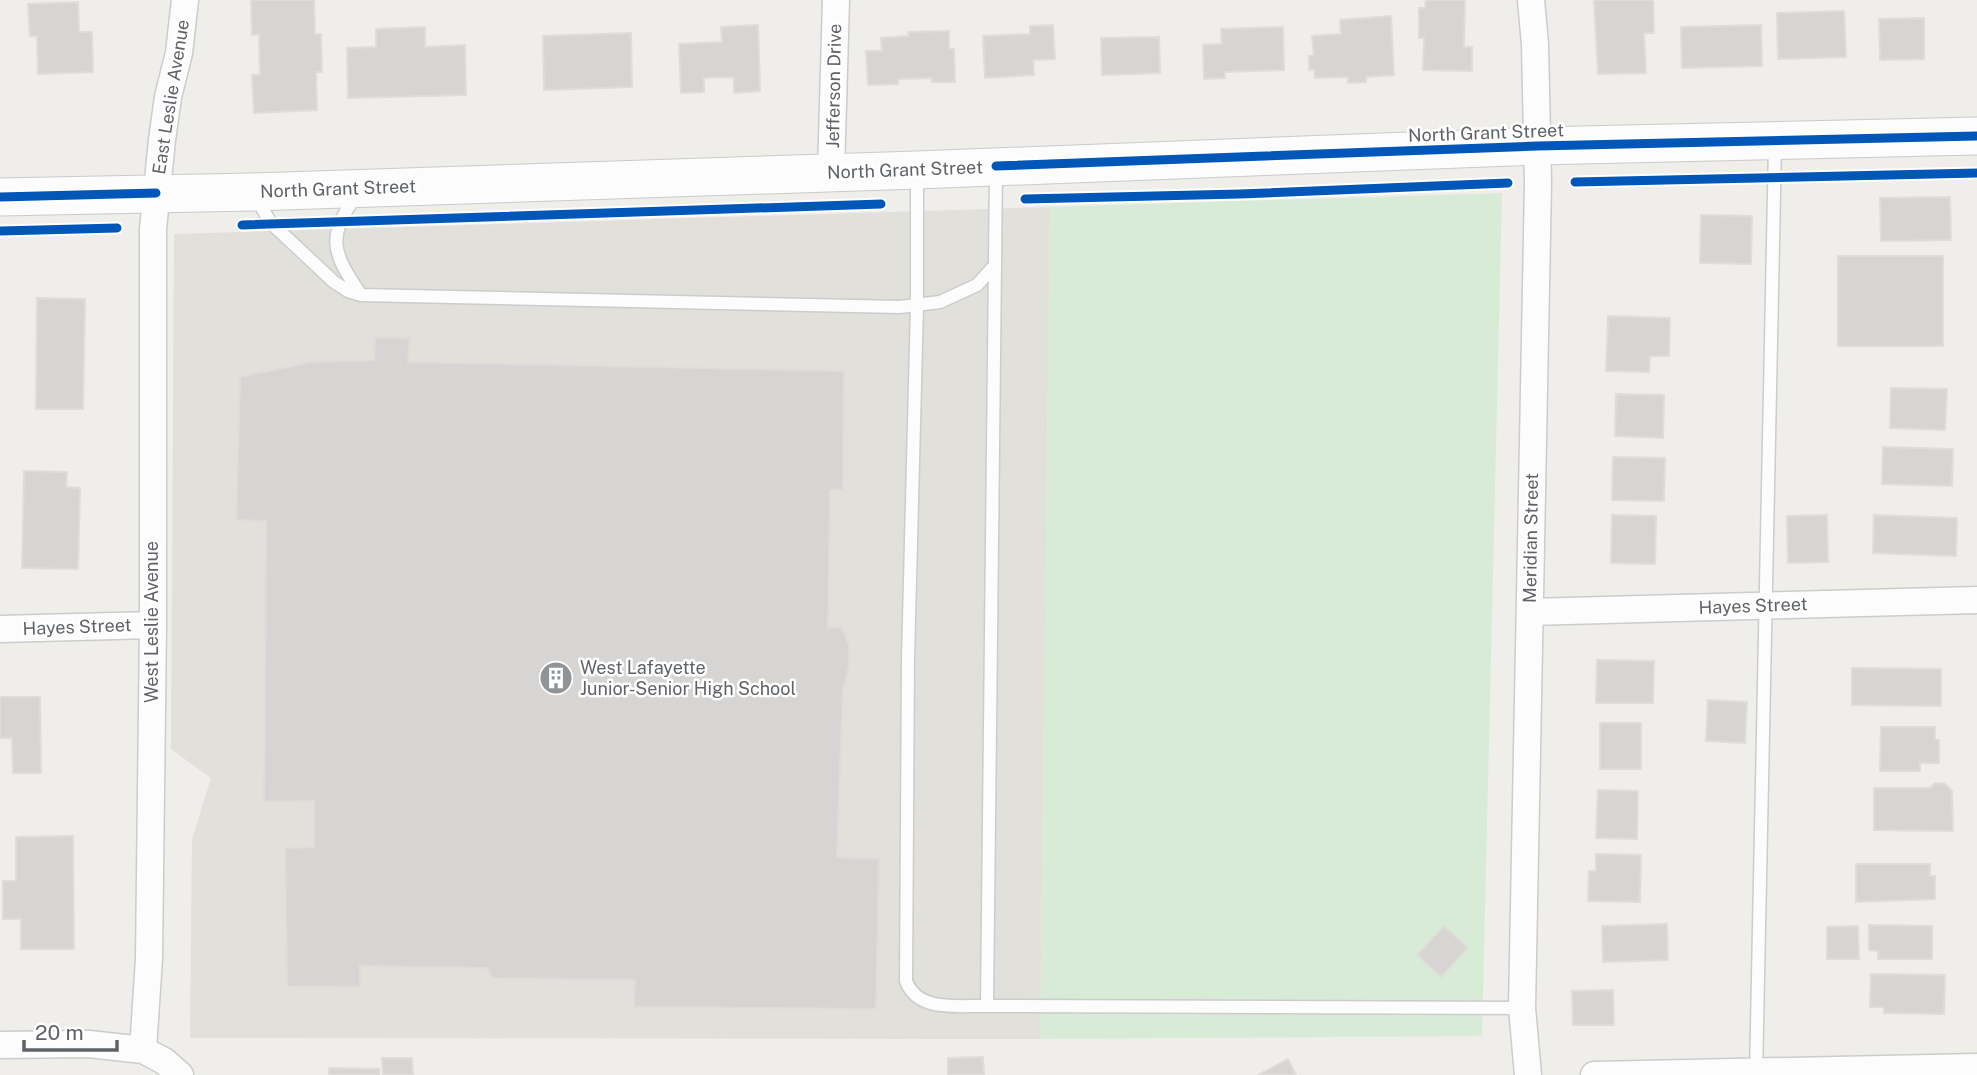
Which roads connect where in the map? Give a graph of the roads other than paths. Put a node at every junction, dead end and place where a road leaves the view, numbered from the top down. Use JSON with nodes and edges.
{"nodes":[{"id":1,"x":185,"y":0,"type":"edge"},
{"id":2,"x":836,"y":0,"type":"edge"},
{"id":3,"x":1531,"y":0,"type":"edge"},
{"id":4,"x":1977,"y":136,"type":"edge"},
{"id":5,"x":1775,"y":141,"type":"junction"},
{"id":6,"x":1537,"y":146,"type":"junction"},
{"id":7,"x":996,"y":166,"type":"junction"},
{"id":8,"x":917,"y":170,"type":"junction"},
{"id":9,"x":831,"y":173,"type":"junction"},
{"id":10,"x":361,"y":188,"type":"junction"},
{"id":11,"x":253,"y":192,"type":"junction"},
{"id":12,"x":156,"y":194,"type":"junction"},
{"id":13,"x":0,"y":197,"type":"edge"},
{"id":14,"x":995,"y":265,"type":"junction"},
{"id":15,"x":361,"y":295,"type":"junction"},
{"id":16,"x":917,"y":305,"type":"junction"},
{"id":17,"x":1977,"y":600,"type":"edge"},
{"id":18,"x":1765,"y":606,"type":"junction"},
{"id":19,"x":1530,"y":612,"type":"junction"},
{"id":20,"x":153,"y":625,"type":"junction"},
{"id":21,"x":0,"y":629,"type":"edge"},
{"id":22,"x":987,"y":1006,"type":"junction"},
{"id":23,"x":1522,"y":1009,"type":"junction"},
{"id":24,"x":0,"y":1045,"type":"edge"},
{"id":25,"x":143,"y":1051,"type":"junction"},
{"id":26,"x":1977,"y":1067,"type":"edge"},
{"id":27,"x":1756,"y":1073,"type":"edge"},
{"id":28,"x":180,"y":1075,"type":"edge"},
{"id":29,"x":1528,"y":1075,"type":"edge"},
{"id":30,"x":1594,"y":1075,"type":"edge"}],
"edges":[{"from":1,"to":12,"type":"street","name":"East Leslie Avenue"},
{"from":2,"to":9,"type":"street","name":"Jefferson Drive"},
{"from":3,"to":6,"type":"street","name":"Meridian Street"},
{"from":4,"to":5,"type":"street","name":"North Grant Street"},
{"from":5,"to":6,"type":"street","name":"North Grant Street"},
{"from":5,"to":18,"type":"lane"},
{"from":6,"to":7,"type":"street","name":"North Grant Street"},
{"from":6,"to":19,"type":"street","name":"Meridian Street"},
{"from":7,"to":8,"type":"street","name":"North Grant Street"},
{"from":7,"to":14,"type":"lane"},
{"from":8,"to":9,"type":"street","name":"North Grant Street"},
{"from":8,"to":16,"type":"lane"},
{"from":9,"to":10,"type":"street","name":"North Grant Street"},
{"from":10,"to":11,"type":"street","name":"North Grant Street"},
{"from":10,"to":15,"type":"lane"},
{"from":11,"to":12,"type":"street","name":"North Grant Street"},
{"from":11,"to":15,"type":"lane"},
{"from":12,"to":13,"type":"street","name":"North Grant Street"},
{"from":12,"to":20,"type":"street","name":"West Leslie Avenue"},
{"from":14,"to":16,"type":"lane"},
{"from":14,"to":22,"type":"lane"},
{"from":15,"to":16,"type":"lane"},
{"from":16,"to":22,"type":"lane"},
{"from":17,"to":18,"type":"street","name":"Hayes Street"},
{"from":18,"to":19,"type":"street","name":"Hayes Street"},
{"from":18,"to":27,"type":"lane"},
{"from":19,"to":23,"type":"street","name":"Meridian Street"},
{"from":20,"to":21,"type":"street","name":"Hayes Street"},
{"from":20,"to":25,"type":"street","name":"West Leslie Avenue"},
{"from":22,"to":23,"type":"lane"},
{"from":23,"to":29,"type":"street","name":"Meridian Street"},
{"from":24,"to":25,"type":"street"},
{"from":25,"to":28,"type":"street"},
{"from":26,"to":27,"type":"street"},
{"from":27,"to":30,"type":"street"}]}
